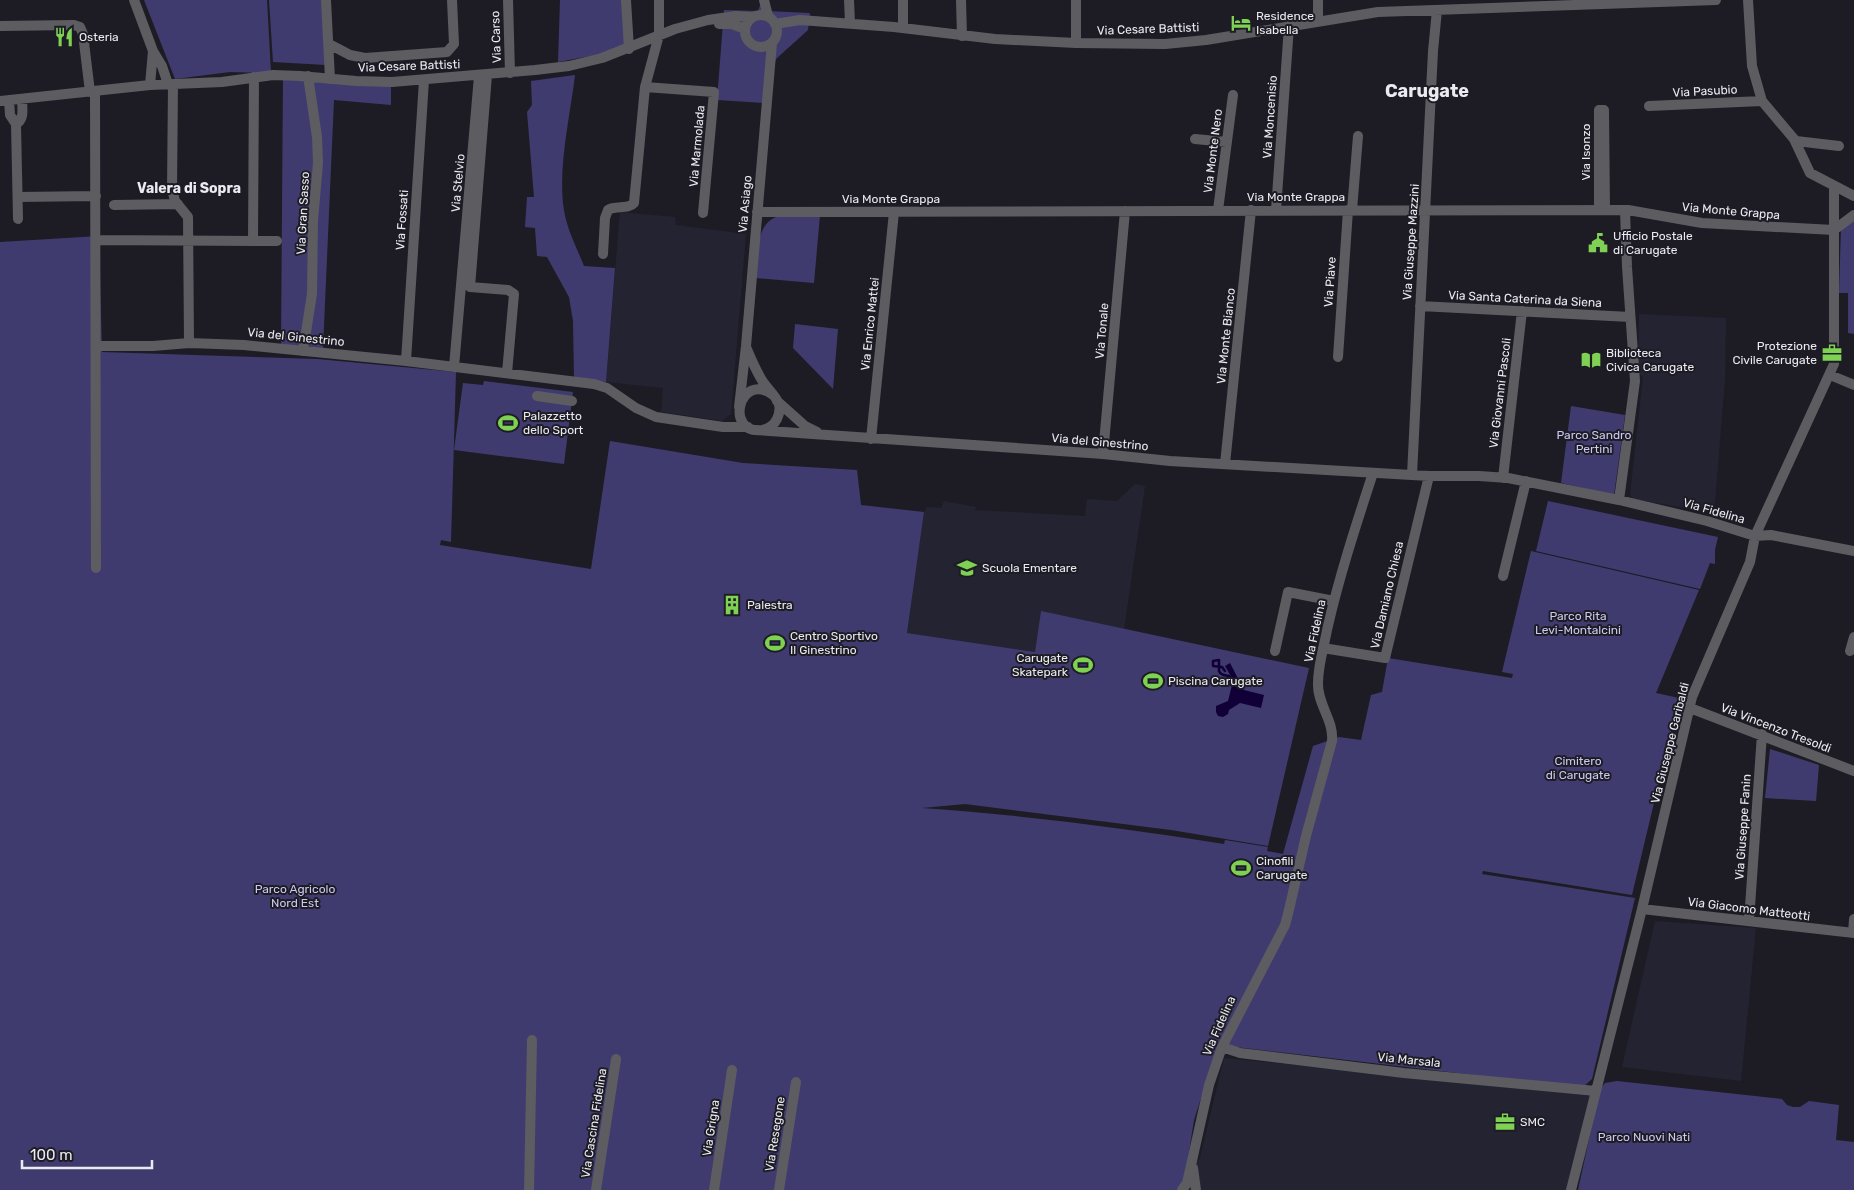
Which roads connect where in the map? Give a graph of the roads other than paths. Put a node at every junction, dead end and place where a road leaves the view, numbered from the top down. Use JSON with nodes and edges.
{"nodes":[{"id":1,"x":134,"y":0,"type":"edge"},
{"id":2,"x":326,"y":0,"type":"edge"},
{"id":3,"x":452,"y":0,"type":"edge"},
{"id":4,"x":508,"y":0,"type":"edge"},
{"id":5,"x":626,"y":0,"type":"edge"},
{"id":6,"x":659,"y":0,"type":"edge"},
{"id":7,"x":763,"y":0,"type":"edge"},
{"id":8,"x":849,"y":0,"type":"edge"},
{"id":9,"x":903,"y":0,"type":"edge"},
{"id":10,"x":962,"y":0,"type":"edge"},
{"id":11,"x":1076,"y":0,"type":"edge"},
{"id":12,"x":1318,"y":0,"type":"edge"},
{"id":13,"x":1716,"y":0,"type":"edge"},
{"id":14,"x":1748,"y":0,"type":"edge"},
{"id":15,"x":1583,"y":2,"type":"edge"},
{"id":16,"x":1495,"y":4,"type":"edge"},
{"id":17,"x":1437,"y":10,"type":"junction"},
{"id":18,"x":759,"y":16,"type":"junction"},
{"id":19,"x":1318,"y":21,"type":"junction"},
{"id":20,"x":850,"y":23,"type":"junction"},
{"id":21,"x":776,"y":24,"type":"junction"},
{"id":22,"x":688,"y":25,"type":"junction"},
{"id":23,"x":0,"y":26,"type":"edge"},
{"id":24,"x":1289,"y":26,"type":"junction"},
{"id":25,"x":903,"y":28,"type":"junction"},
{"id":26,"x":745,"y":29,"type":"junction"},
{"id":27,"x":659,"y":35,"type":"junction"},
{"id":28,"x":962,"y":36,"type":"junction"},
{"id":29,"x":772,"y":43,"type":"junction"},
{"id":30,"x":1076,"y":43,"type":"junction"},
{"id":31,"x":329,"y":44,"type":"junction"},
{"id":32,"x":758,"y":46,"type":"junction"},
{"id":33,"x":629,"y":49,"type":"junction"},
{"id":34,"x":153,"y":51,"type":"junction"},
{"id":35,"x":769,"y":64,"type":"junction"},
{"id":36,"x":510,"y":73,"type":"junction"},
{"id":37,"x":308,"y":76,"type":"junction"},
{"id":38,"x":483,"y":76,"type":"junction"},
{"id":39,"x":254,"y":77,"type":"junction"},
{"id":40,"x":330,"y":79,"type":"junction"},
{"id":41,"x":424,"y":80,"type":"junction"},
{"id":42,"x":171,"y":84,"type":"junction"},
{"id":43,"x":150,"y":85,"type":"junction"},
{"id":44,"x":645,"y":87,"type":"junction"},
{"id":45,"x":93,"y":91,"type":"junction"},
{"id":46,"x":1233,"y":96,"type":"dead end"},
{"id":47,"x":22,"y":99,"type":"junction"},
{"id":48,"x":4,"y":100,"type":"edge"},
{"id":49,"x":1762,"y":101,"type":"junction"},
{"id":50,"x":1649,"y":106,"type":"dead end"},
{"id":51,"x":16,"y":124,"type":"junction"},
{"id":52,"x":1358,"y":136,"type":"dead end"},
{"id":53,"x":1194,"y":139,"type":"dead end"},
{"id":54,"x":1796,"y":141,"type":"junction"},
{"id":55,"x":1227,"y":142,"type":"junction"},
{"id":56,"x":1839,"y":146,"type":"dead end"},
{"id":57,"x":1834,"y":187,"type":"junction"},
{"id":58,"x":96,"y":196,"type":"junction"},
{"id":59,"x":1854,"y":196,"type":"edge"},
{"id":60,"x":18,"y":198,"type":"junction"},
{"id":61,"x":114,"y":204,"type":"dead end"},
{"id":62,"x":178,"y":204,"type":"junction"},
{"id":63,"x":1426,"y":209,"type":"junction"},
{"id":64,"x":1124,"y":210,"type":"junction"},
{"id":65,"x":1218,"y":210,"type":"junction"},
{"id":66,"x":1251,"y":210,"type":"junction"},
{"id":67,"x":1276,"y":210,"type":"junction"},
{"id":68,"x":1350,"y":210,"type":"junction"},
{"id":69,"x":1602,"y":210,"type":"junction"},
{"id":70,"x":1625,"y":210,"type":"junction"},
{"id":71,"x":757,"y":212,"type":"junction"},
{"id":72,"x":894,"y":212,"type":"junction"},
{"id":73,"x":703,"y":213,"type":"dead end"},
{"id":74,"x":1854,"y":216,"type":"edge"},
{"id":75,"x":18,"y":219,"type":"dead end"},
{"id":76,"x":1834,"y":230,"type":"junction"},
{"id":77,"x":97,"y":240,"type":"junction"},
{"id":78,"x":189,"y":240,"type":"junction"},
{"id":79,"x":253,"y":241,"type":"junction"},
{"id":80,"x":277,"y":241,"type":"dead end"},
{"id":81,"x":603,"y":254,"type":"dead end"},
{"id":82,"x":465,"y":289,"type":"junction"},
{"id":83,"x":1420,"y":306,"type":"junction"},
{"id":84,"x":1522,"y":311,"type":"junction"},
{"id":85,"x":1630,"y":317,"type":"junction"},
{"id":86,"x":189,"y":343,"type":"junction"},
{"id":87,"x":97,"y":346,"type":"junction"},
{"id":88,"x":746,"y":346,"type":"junction"},
{"id":89,"x":303,"y":351,"type":"junction"},
{"id":90,"x":1338,"y":357,"type":"dead end"},
{"id":91,"x":406,"y":361,"type":"junction"},
{"id":92,"x":454,"y":367,"type":"junction"},
{"id":93,"x":507,"y":373,"type":"junction"},
{"id":94,"x":1830,"y":375,"type":"junction"},
{"id":95,"x":1854,"y":385,"type":"edge"},
{"id":96,"x":538,"y":396,"type":"dead end"},
{"id":97,"x":775,"y":398,"type":"junction"},
{"id":98,"x":572,"y":401,"type":"dead end"},
{"id":99,"x":739,"y":407,"type":"junction"},
{"id":100,"x":745,"y":426,"type":"junction"},
{"id":101,"x":825,"y":435,"type":"junction"},
{"id":102,"x":871,"y":439,"type":"junction"},
{"id":103,"x":1104,"y":454,"type":"junction"},
{"id":104,"x":1225,"y":464,"type":"junction"},
{"id":105,"x":1373,"y":473,"type":"junction"},
{"id":106,"x":1412,"y":475,"type":"junction"},
{"id":107,"x":1429,"y":476,"type":"junction"},
{"id":108,"x":1502,"y":478,"type":"junction"},
{"id":109,"x":1526,"y":481,"type":"junction"},
{"id":110,"x":1619,"y":500,"type":"junction"},
{"id":111,"x":1756,"y":536,"type":"junction"},
{"id":112,"x":1854,"y":551,"type":"edge"},
{"id":113,"x":96,"y":568,"type":"dead end"},
{"id":114,"x":1503,"y":576,"type":"dead end"},
{"id":115,"x":1334,"y":600,"type":"junction"},
{"id":116,"x":1854,"y":637,"type":"edge"},
{"id":117,"x":1323,"y":648,"type":"junction"},
{"id":118,"x":1275,"y":651,"type":"dead end"},
{"id":119,"x":1850,"y":651,"type":"dead end"},
{"id":120,"x":1690,"y":708,"type":"junction"},
{"id":121,"x":1762,"y":734,"type":"junction"},
{"id":122,"x":1854,"y":771,"type":"edge"},
{"id":123,"x":1642,"y":909,"type":"junction"},
{"id":124,"x":1854,"y":919,"type":"edge"},
{"id":125,"x":1749,"y":921,"type":"junction"},
{"id":126,"x":1854,"y":933,"type":"edge"},
{"id":127,"x":532,"y":1040,"type":"dead end"},
{"id":128,"x":1222,"y":1047,"type":"junction"},
{"id":129,"x":616,"y":1060,"type":"dead end"},
{"id":130,"x":732,"y":1070,"type":"dead end"},
{"id":131,"x":796,"y":1082,"type":"dead end"},
{"id":132,"x":1596,"y":1091,"type":"junction"},
{"id":133,"x":1192,"y":1162,"type":"junction"},
{"id":134,"x":529,"y":1190,"type":"edge"},
{"id":135,"x":596,"y":1190,"type":"edge"},
{"id":136,"x":714,"y":1190,"type":"edge"},
{"id":137,"x":779,"y":1190,"type":"edge"},
{"id":138,"x":1182,"y":1190,"type":"edge"},
{"id":139,"x":1196,"y":1190,"type":"edge"},
{"id":140,"x":1571,"y":1190,"type":"edge"}],
"edges":[{"from":1,"to":34,"type":"street"},
{"from":2,"to":31,"type":"street"},
{"from":3,"to":31,"type":"street"},
{"from":4,"to":36,"type":"street","name":"Via Carso"},
{"from":5,"to":33,"type":"street"},
{"from":6,"to":27,"type":"street"},
{"from":7,"to":18,"type":"street"},
{"from":8,"to":20,"type":"street"},
{"from":9,"to":25,"type":"street"},
{"from":10,"to":28,"type":"street"},
{"from":11,"to":30,"type":"street"},
{"from":12,"to":19,"type":"street"},
{"from":13,"to":15,"type":"street","name":"Via Cesare Battisti"},
{"from":14,"to":49,"type":"street"},
{"from":15,"to":16,"type":"street","name":"Via Cesare Battisti"},
{"from":16,"to":17,"type":"street","name":"Via Cesare Battisti"},
{"from":17,"to":19,"type":"street","name":"Via Cesare Battisti"},
{"from":17,"to":63,"type":"street","name":"Via Giuseppe Mazzini"},
{"from":18,"to":21,"type":"street"},
{"from":18,"to":22,"type":"street","name":"Via Cesare Battisti"},
{"from":18,"to":26,"type":"street"},
{"from":19,"to":24,"type":"street","name":"Via Cesare Battisti"},
{"from":20,"to":21,"type":"street","name":"Via Cesare Battisti"},
{"from":20,"to":25,"type":"street","name":"Via Cesare Battisti"},
{"from":21,"to":29,"type":"street"},
{"from":22,"to":26,"type":"street","name":"Via Cesare Battisti"},
{"from":22,"to":27,"type":"street","name":"Via Cesare Battisti"},
{"from":23,"to":45,"type":"street"},
{"from":24,"to":30,"type":"street","name":"Via Cesare Battisti"},
{"from":24,"to":67,"type":"street","name":"Via Moncenisio"},
{"from":25,"to":28,"type":"street","name":"Via Cesare Battisti"},
{"from":26,"to":32,"type":"street"},
{"from":27,"to":33,"type":"street","name":"Via Cesare Battisti"},
{"from":27,"to":44,"type":"street"},
{"from":28,"to":30,"type":"street","name":"Via Cesare Battisti"},
{"from":29,"to":32,"type":"street"},
{"from":29,"to":35,"type":"street","name":"Via Asiago"},
{"from":31,"to":40,"type":"street"},
{"from":32,"to":35,"type":"street"},
{"from":33,"to":36,"type":"street","name":"Via Cesare Battisti"},
{"from":34,"to":42,"type":"street"},
{"from":34,"to":43,"type":"street"},
{"from":35,"to":71,"type":"street","name":"Via Asiago"},
{"from":36,"to":38,"type":"street","name":"Via Cesare Battisti"},
{"from":37,"to":39,"type":"street","name":"Via Cesare Battisti"},
{"from":37,"to":40,"type":"street","name":"Via Cesare Battisti"},
{"from":37,"to":89,"type":"street","name":"Via Gran Sasso"},
{"from":38,"to":41,"type":"street","name":"Via Cesare Battisti"},
{"from":38,"to":82,"type":"street","name":"Via Stelvio"},
{"from":39,"to":42,"type":"street","name":"Via Cesare Battisti"},
{"from":39,"to":79,"type":"street"},
{"from":40,"to":41,"type":"street","name":"Via Cesare Battisti"},
{"from":41,"to":91,"type":"street","name":"Via Fossati"},
{"from":42,"to":43,"type":"street","name":"Via Cesare Battisti"},
{"from":42,"to":62,"type":"street"},
{"from":43,"to":45,"type":"street","name":"Via Cesare Battisti"},
{"from":44,"to":73,"type":"street","name":"Via Marmolada"},
{"from":44,"to":81,"type":"street"},
{"from":45,"to":47,"type":"street","name":"Via Cesare Battisti"},
{"from":45,"to":58,"type":"street"},
{"from":46,"to":55,"type":"street","name":"Via Monte Nero"},
{"from":47,"to":48,"type":"street","name":"Via Cesare Battisti"},
{"from":47,"to":51,"type":"street"},
{"from":48,"to":51,"type":"street"},
{"from":49,"to":50,"type":"street","name":"Via Pasubio"},
{"from":49,"to":54,"type":"street"},
{"from":51,"to":60,"type":"street"},
{"from":52,"to":68,"type":"street","name":"Via Piave"},
{"from":53,"to":55,"type":"street"},
{"from":54,"to":56,"type":"street"},
{"from":54,"to":57,"type":"street"},
{"from":55,"to":65,"type":"street","name":"Via Monte Nero"},
{"from":57,"to":59,"type":"street"},
{"from":57,"to":76,"type":"street","name":"Via Giuseppe Garibaldi"},
{"from":58,"to":60,"type":"street"},
{"from":58,"to":77,"type":"street"},
{"from":60,"to":75,"type":"street"},
{"from":61,"to":62,"type":"street"},
{"from":62,"to":78,"type":"street"},
{"from":63,"to":68,"type":"street","name":"Via Monte Grappa"},
{"from":63,"to":69,"type":"street","name":"Via Monte Grappa"},
{"from":63,"to":83,"type":"street","name":"Via Giuseppe Mazzini"},
{"from":64,"to":65,"type":"street","name":"Via Monte Grappa"},
{"from":64,"to":72,"type":"street","name":"Via Monte Grappa"},
{"from":64,"to":103,"type":"street","name":"Via Tonale"},
{"from":65,"to":66,"type":"street","name":"Via Monte Grappa"},
{"from":66,"to":67,"type":"street","name":"Via Monte Grappa"},
{"from":66,"to":104,"type":"street","name":"Via Monte Bianco"},
{"from":67,"to":68,"type":"street","name":"Via Monte Grappa"},
{"from":68,"to":90,"type":"street","name":"Via Piave"},
{"from":69,"to":69,"type":"street","name":"Via Isonzo"},
{"from":69,"to":70,"type":"street","name":"Via Monte Grappa"},
{"from":70,"to":76,"type":"street","name":"Via Monte Grappa"},
{"from":70,"to":85,"type":"street"},
{"from":71,"to":72,"type":"street","name":"Via Monte Grappa"},
{"from":71,"to":88,"type":"street","name":"Via Asiago"},
{"from":72,"to":102,"type":"street","name":"Via Enrico Mattei"},
{"from":74,"to":76,"type":"street"},
{"from":76,"to":94,"type":"street","name":"Via Giuseppe Garibaldi"},
{"from":77,"to":78,"type":"street"},
{"from":77,"to":87,"type":"street"},
{"from":78,"to":79,"type":"street"},
{"from":78,"to":86,"type":"street"},
{"from":79,"to":80,"type":"street"},
{"from":82,"to":92,"type":"street","name":"Via Stelvio"},
{"from":82,"to":93,"type":"street"},
{"from":83,"to":84,"type":"street","name":"Via Santa Caterina da Siena"},
{"from":83,"to":106,"type":"street","name":"Via Giuseppe Mazzini"},
{"from":84,"to":85,"type":"street","name":"Via Santa Caterina da Siena"},
{"from":84,"to":108,"type":"street","name":"Via Giovanni Pascoli"},
{"from":85,"to":110,"type":"street"},
{"from":86,"to":87,"type":"street","name":"Via del Ginestrino"},
{"from":86,"to":89,"type":"street","name":"Via del Ginestrino"},
{"from":87,"to":113,"type":"street"},
{"from":88,"to":97,"type":"street","name":"Via Asiago"},
{"from":88,"to":99,"type":"street","name":"Via Asiago"},
{"from":89,"to":91,"type":"street","name":"Via del Ginestrino"},
{"from":91,"to":92,"type":"street","name":"Via del Ginestrino"},
{"from":92,"to":93,"type":"street","name":"Via del Ginestrino"},
{"from":93,"to":100,"type":"street","name":"Via del Ginestrino"},
{"from":94,"to":95,"type":"street"},
{"from":94,"to":111,"type":"street","name":"Via Giuseppe Garibaldi"},
{"from":96,"to":98,"type":"street"},
{"from":97,"to":99,"type":"street"},
{"from":97,"to":100,"type":"street"},
{"from":97,"to":101,"type":"street","name":"Via del Ginestrino"},
{"from":99,"to":100,"type":"street"},
{"from":100,"to":101,"type":"street","name":"Via del Ginestrino"},
{"from":101,"to":102,"type":"street","name":"Via del Ginestrino"},
{"from":102,"to":103,"type":"street","name":"Via del Ginestrino"},
{"from":103,"to":104,"type":"street","name":"Via del Ginestrino"},
{"from":104,"to":105,"type":"street","name":"Via del Ginestrino"},
{"from":105,"to":106,"type":"street","name":"Via Fidelina"},
{"from":105,"to":115,"type":"street","name":"Via Fidelina"},
{"from":106,"to":107,"type":"street","name":"Via Fidelina"},
{"from":107,"to":108,"type":"street","name":"Via Fidelina"},
{"from":107,"to":117,"type":"street","name":"Via Damiano Chiesa"},
{"from":108,"to":109,"type":"street","name":"Via Fidelina"},
{"from":109,"to":110,"type":"street","name":"Via Fidelina"},
{"from":109,"to":114,"type":"street"},
{"from":110,"to":111,"type":"street","name":"Via Fidelina"},
{"from":111,"to":112,"type":"street","name":"Via Fidelina"},
{"from":111,"to":120,"type":"street","name":"Via Giuseppe Garibaldi"},
{"from":115,"to":117,"type":"street","name":"Via Fidelina"},
{"from":115,"to":118,"type":"street"},
{"from":116,"to":119,"type":"street"},
{"from":117,"to":128,"type":"street","name":"Via Fidelina"},
{"from":120,"to":121,"type":"street","name":"Via Vincenzo Tresoldi"},
{"from":120,"to":123,"type":"street","name":"Via Giuseppe Garibaldi"},
{"from":121,"to":122,"type":"street","name":"Via Vincenzo Tresoldi"},
{"from":121,"to":125,"type":"street","name":"Via Giuseppe Fanin"},
{"from":123,"to":125,"type":"street","name":"Via Giacomo Matteotti"},
{"from":123,"to":132,"type":"street","name":"Via Giuseppe Garibaldi"},
{"from":124,"to":126,"type":"street"},
{"from":125,"to":126,"type":"street","name":"Via Giacomo Matteotti"},
{"from":127,"to":134,"type":"street"},
{"from":128,"to":132,"type":"street","name":"Via Marsala"},
{"from":128,"to":133,"type":"street","name":"Via Fidelina"},
{"from":129,"to":135,"type":"street","name":"Via Cascina Fidelina"},
{"from":130,"to":136,"type":"street","name":"Via Grigna"},
{"from":131,"to":137,"type":"street","name":"Via Resegone"},
{"from":132,"to":140,"type":"street","name":"Via Giuseppe Garibaldi"},
{"from":133,"to":138,"type":"street","name":"Via Fidelina"},
{"from":133,"to":139,"type":"street","name":"Via Fidelina"}]}
